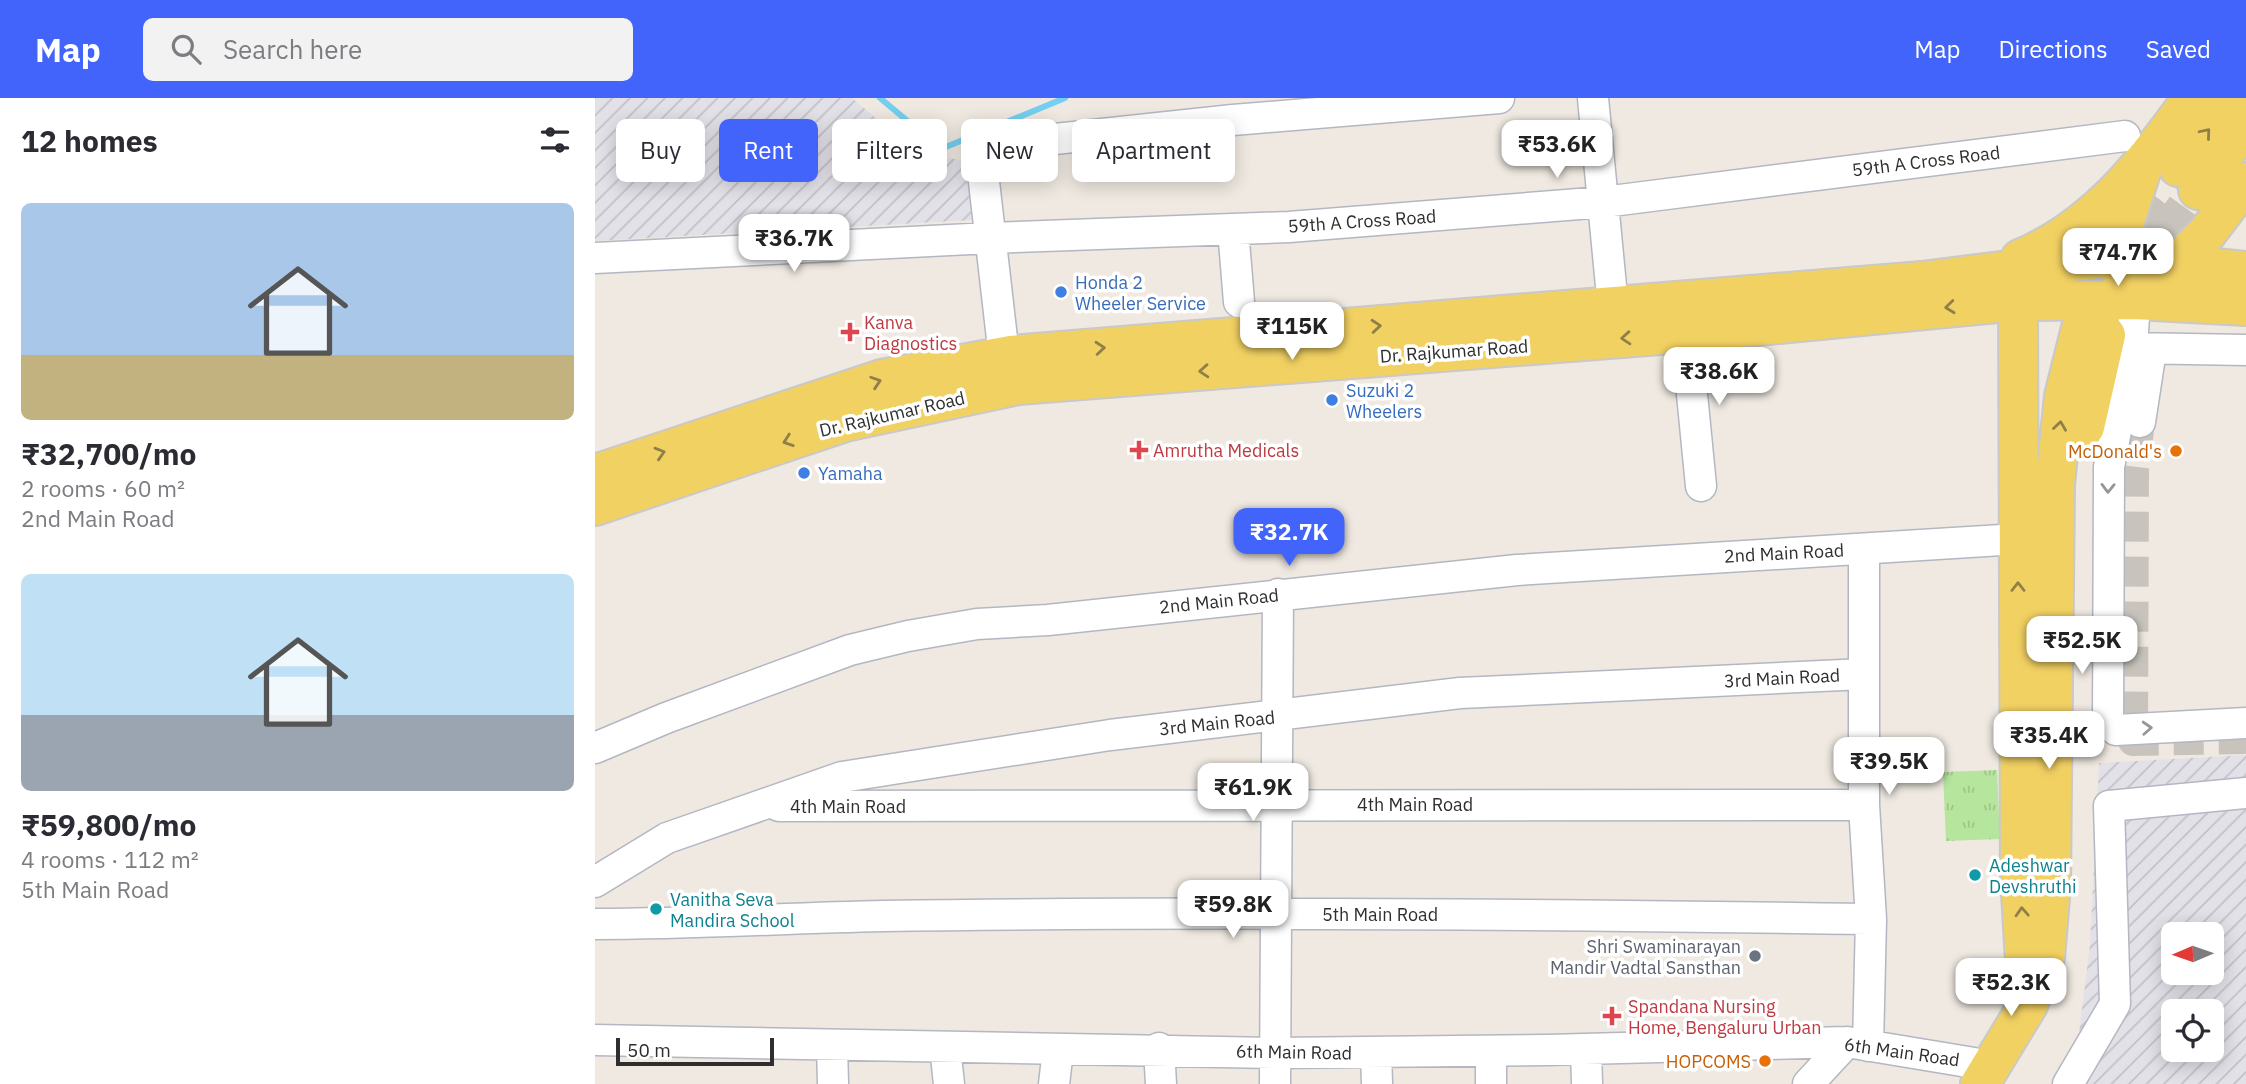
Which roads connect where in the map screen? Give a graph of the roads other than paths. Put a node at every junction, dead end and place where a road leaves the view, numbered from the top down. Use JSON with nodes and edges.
{"nodes":[{"id":1,"x":1499,"y":98,"type":"edge"},
{"id":2,"x":1593,"y":98,"type":"edge"},
{"id":3,"x":2192,"y":98,"type":"edge"},
{"id":4,"x":2232,"y":98,"type":"edge"},
{"id":5,"x":1233,"y":109,"type":"edge"},
{"id":6,"x":2246,"y":124,"type":"edge"},
{"id":7,"x":2162,"y":162,"type":"junction"},
{"id":8,"x":2246,"y":181,"type":"edge"},
{"id":9,"x":1604,"y":202,"type":"junction"},
{"id":10,"x":1233,"y":229,"type":"junction"},
{"id":11,"x":990,"y":238,"type":"junction"},
{"id":12,"x":2113,"y":257,"type":"junction"},
{"id":13,"x":595,"y":258,"type":"edge"},
{"id":14,"x":2177,"y":265,"type":"junction"},
{"id":15,"x":2246,"y":271,"type":"edge"},
{"id":16,"x":1990,"y":272,"type":"junction"},
{"id":17,"x":2135,"y":300,"type":"junction"},
{"id":18,"x":2018,"y":301,"type":"junction"},
{"id":19,"x":1239,"y":302,"type":"dead end"},
{"id":20,"x":2246,"y":306,"type":"edge"},
{"id":21,"x":1613,"y":307,"type":"junction"},
{"id":22,"x":1686,"y":333,"type":"junction"},
{"id":23,"x":2117,"y":340,"type":"junction"},
{"id":24,"x":2246,"y":351,"type":"edge"},
{"id":25,"x":1004,"y":356,"type":"junction"},
{"id":26,"x":2140,"y":422,"type":"tunnel mouth"},
{"id":27,"x":595,"y":474,"type":"edge"},
{"id":28,"x":1701,"y":486,"type":"dead end"},
{"id":29,"x":595,"y":506,"type":"edge"},
{"id":30,"x":2018,"y":539,"type":"junction"},
{"id":31,"x":1864,"y":548,"type":"junction"},
{"id":32,"x":1278,"y":594,"type":"junction"},
{"id":33,"x":1864,"y":674,"type":"junction"},
{"id":34,"x":1278,"y":717,"type":"junction"},
{"id":35,"x":2246,"y":723,"type":"edge"},
{"id":36,"x":595,"y":748,"type":"edge"},
{"id":37,"x":2246,"y":793,"type":"edge"},
{"id":38,"x":1278,"y":803,"type":"junction"},
{"id":39,"x":1864,"y":805,"type":"junction"},
{"id":40,"x":756,"y":806,"type":"junction"},
{"id":41,"x":595,"y":882,"type":"edge"},
{"id":42,"x":1278,"y":915,"type":"junction"},
{"id":43,"x":1871,"y":919,"type":"junction"},
{"id":44,"x":595,"y":924,"type":"edge"},
{"id":45,"x":2028,"y":1005,"type":"junction"},
{"id":46,"x":595,"y":1040,"type":"edge"},
{"id":47,"x":1857,"y":1044,"type":"junction"},
{"id":48,"x":832,"y":1045,"type":"junction"},
{"id":49,"x":945,"y":1047,"type":"junction"},
{"id":50,"x":1159,"y":1048,"type":"junction"},
{"id":51,"x":1586,"y":1049,"type":"junction"},
{"id":52,"x":1058,"y":1050,"type":"junction"},
{"id":53,"x":1491,"y":1051,"type":"junction"},
{"id":54,"x":1275,"y":1052,"type":"junction"},
{"id":55,"x":1376,"y":1052,"type":"junction"},
{"id":56,"x":1991,"y":1081,"type":"edge"},
{"id":57,"x":833,"y":1084,"type":"edge"},
{"id":58,"x":949,"y":1084,"type":"edge"},
{"id":59,"x":1054,"y":1084,"type":"edge"},
{"id":60,"x":1161,"y":1084,"type":"edge"},
{"id":61,"x":1275,"y":1084,"type":"edge"},
{"id":62,"x":1377,"y":1084,"type":"edge"},
{"id":63,"x":1490,"y":1084,"type":"edge"},
{"id":64,"x":1587,"y":1084,"type":"edge"},
{"id":65,"x":1808,"y":1084,"type":"edge"},
{"id":66,"x":2068,"y":1084,"type":"edge"}],
"edges":[{"from":1,"to":5,"type":"street"},
{"from":2,"to":9,"type":"street"},
{"from":3,"to":7,"type":"main road"},
{"from":7,"to":4,"type":"main road","one_way":true},
{"from":5,"to":11,"type":"street"},
{"from":6,"to":7,"type":"main road"},
{"from":7,"to":9,"type":"street","name":"59th A Cross Road"},
{"from":7,"to":12,"type":"main road"},
{"from":7,"to":16,"type":"main road"},
{"from":8,"to":14,"type":"main road"},
{"from":9,"to":10,"type":"street","name":"59th A Cross Road"},
{"from":9,"to":21,"type":"street"},
{"from":10,"to":11,"type":"street","name":"59th A Cross Road"},
{"from":10,"to":19,"type":"street"},
{"from":11,"to":13,"type":"street","name":"59th A Cross Road"},
{"from":11,"to":25,"type":"street"},
{"from":12,"to":14,"type":"main road"},
{"from":12,"to":16,"type":"main road"},
{"from":12,"to":17,"type":"main road"},
{"from":14,"to":15,"type":"main road"},
{"from":14,"to":17,"type":"main road"},
{"from":16,"to":21,"type":"main road","name":"Dr. Rajkumar Road"},
{"from":17,"to":18,"type":"main road","name":"Dr. Rajkumar Road"},
{"from":17,"to":20,"type":"main road","name":"Dr. Rajkumar Road"},
{"from":17,"to":23,"type":"street"},
{"from":18,"to":22,"type":"main road","name":"Dr. Rajkumar Road","one_way":true},
{"from":18,"to":30,"type":"main road"},
{"from":25,"to":21,"type":"main road","name":"Dr. Rajkumar Road","one_way":true},
{"from":22,"to":28,"type":"street"},
{"from":22,"to":29,"type":"main road","name":"Dr. Rajkumar Road","one_way":true},
{"from":23,"to":24,"type":"street"},
{"from":23,"to":26,"type":"street"},
{"from":23,"to":35,"type":"street","one_way":true},
{"from":45,"to":23,"type":"main road","one_way":true},
{"from":23,"to":56,"type":"main road"},
{"from":27,"to":25,"type":"main road","name":"Dr. Rajkumar Road","one_way":true},
{"from":30,"to":31,"type":"street","name":"2nd Main Road"},
{"from":45,"to":30,"type":"main road","one_way":true},
{"from":31,"to":32,"type":"street","name":"2nd Main Road"},
{"from":31,"to":33,"type":"street","name":"2nd Main Road"},
{"from":32,"to":34,"type":"street"},
{"from":32,"to":36,"type":"street","name":"2nd Main Road"},
{"from":33,"to":34,"type":"street","name":"3rd Main Road"},
{"from":33,"to":39,"type":"street","name":"2nd Main Road"},
{"from":34,"to":38,"type":"street"},
{"from":34,"to":40,"type":"street","name":"3rd Main Road"},
{"from":37,"to":66,"type":"street"},
{"from":38,"to":39,"type":"street","name":"4th Main Road"},
{"from":38,"to":40,"type":"street","name":"4th Main Road"},
{"from":38,"to":42,"type":"street"},
{"from":39,"to":43,"type":"street","name":"2nd Main Road"},
{"from":40,"to":41,"type":"street","name":"3rd Main Road"},
{"from":42,"to":43,"type":"street","name":"5th Main Road"},
{"from":42,"to":44,"type":"street","name":"5th Main Road"},
{"from":42,"to":54,"type":"street"},
{"from":43,"to":47,"type":"street","name":"2nd Main Road"},
{"from":45,"to":56,"type":"main road"},
{"from":46,"to":48,"type":"street","name":"6th Main Road"},
{"from":47,"to":51,"type":"street","name":"6th Main Road"},
{"from":47,"to":56,"type":"street","name":"6th Main Road"},
{"from":47,"to":65,"type":"street"},
{"from":48,"to":49,"type":"street","name":"6th Main Road"},
{"from":48,"to":57,"type":"street"},
{"from":49,"to":52,"type":"street","name":"6th Main Road"},
{"from":49,"to":58,"type":"street"},
{"from":50,"to":52,"type":"street","name":"6th Main Road"},
{"from":50,"to":54,"type":"street","name":"6th Main Road"},
{"from":50,"to":60,"type":"street"},
{"from":51,"to":53,"type":"street","name":"6th Main Road"},
{"from":51,"to":64,"type":"street"},
{"from":52,"to":59,"type":"street"},
{"from":53,"to":55,"type":"street","name":"6th Main Road"},
{"from":53,"to":63,"type":"street"},
{"from":54,"to":55,"type":"street","name":"6th Main Road"},
{"from":54,"to":61,"type":"street"},
{"from":55,"to":62,"type":"street"}]}
